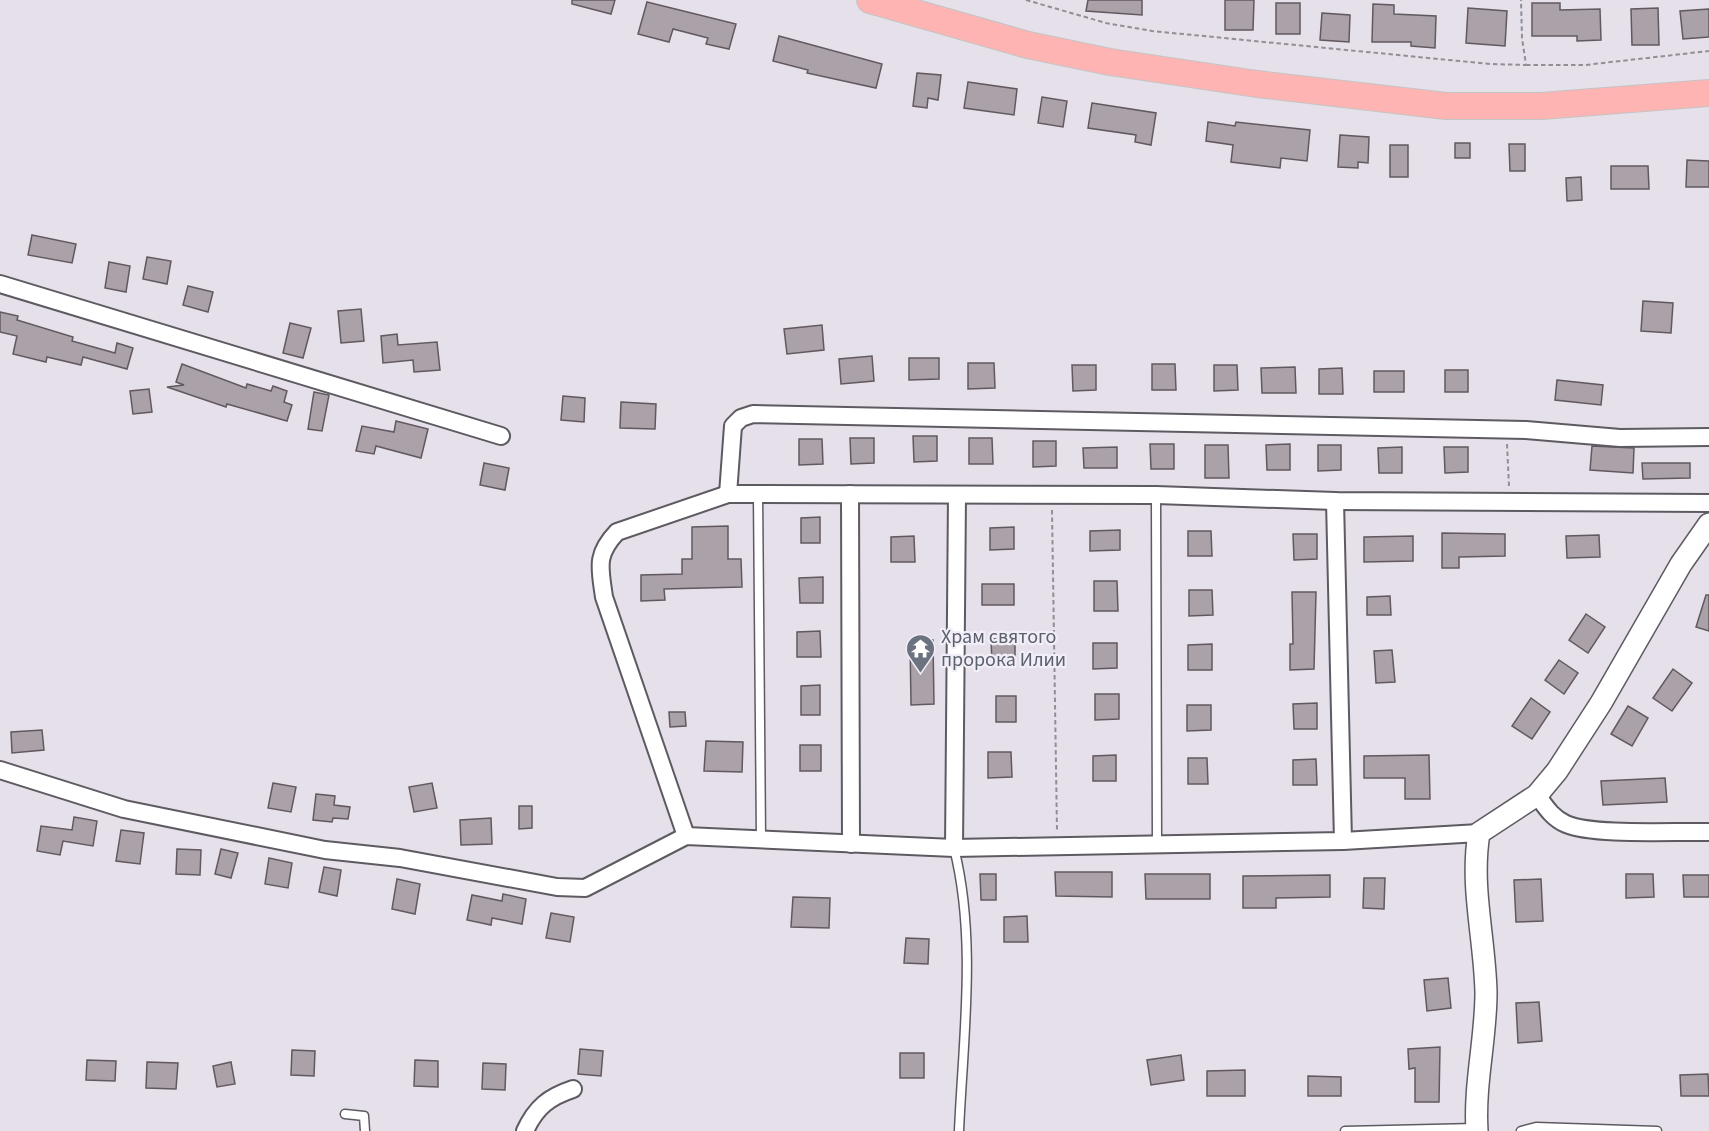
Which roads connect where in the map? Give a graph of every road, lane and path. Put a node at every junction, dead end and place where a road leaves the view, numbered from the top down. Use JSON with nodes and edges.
{"nodes":[{"id":1,"x":870,"y":0,"type":"edge"},
{"id":2,"x":1026,"y":0,"type":"edge"},
{"id":3,"x":1521,"y":0,"type":"edge"},
{"id":4,"x":1709,"y":51,"type":"edge"},
{"id":5,"x":1526,"y":64,"type":"junction"},
{"id":6,"x":1709,"y":93,"type":"edge"},
{"id":7,"x":0,"y":284,"type":"edge"},
{"id":8,"x":1507,"y":429,"type":"junction"},
{"id":9,"x":501,"y":436,"type":"dead end"},
{"id":10,"x":1709,"y":437,"type":"edge"},
{"id":11,"x":728,"y":494,"type":"junction"},
{"id":12,"x":758,"y":494,"type":"junction"},
{"id":13,"x":850,"y":494,"type":"junction"},
{"id":14,"x":957,"y":495,"type":"junction"},
{"id":15,"x":1052,"y":495,"type":"junction"},
{"id":16,"x":1156,"y":495,"type":"junction"},
{"id":17,"x":1335,"y":501,"type":"junction"},
{"id":18,"x":1509,"y":501,"type":"junction"},
{"id":19,"x":1709,"y":503,"type":"edge"},
{"id":20,"x":1709,"y":524,"type":"edge"},
{"id":21,"x":0,"y":770,"type":"edge"},
{"id":22,"x":1537,"y":795,"type":"junction"},
{"id":23,"x":1709,"y":832,"type":"edge"},
{"id":24,"x":1479,"y":833,"type":"junction"},
{"id":25,"x":686,"y":836,"type":"junction"},
{"id":26,"x":761,"y":839,"type":"junction"},
{"id":27,"x":1343,"y":841,"type":"junction"},
{"id":28,"x":851,"y":844,"type":"junction"},
{"id":29,"x":1157,"y":844,"type":"junction"},
{"id":30,"x":1057,"y":846,"type":"junction"},
{"id":31,"x":954,"y":848,"type":"junction"},
{"id":32,"x":573,"y":1089,"type":"dead end"},
{"id":33,"x":345,"y":1114,"type":"dead end"},
{"id":34,"x":1480,"y":1130,"type":"edge"},
{"id":35,"x":365,"y":1131,"type":"edge"},
{"id":36,"x":525,"y":1131,"type":"edge"},
{"id":37,"x":959,"y":1131,"type":"edge"},
{"id":38,"x":1345,"y":1131,"type":"edge"},
{"id":39,"x":1521,"y":1131,"type":"edge"},
{"id":40,"x":1657,"y":1131,"type":"edge"}],
"edges":[{"from":1,"to":6,"type":"main road"},
{"from":2,"to":5,"type":"path"},
{"from":3,"to":5,"type":"path"},
{"from":4,"to":5,"type":"path"},
{"from":7,"to":9,"type":"street"},
{"from":8,"to":10,"type":"street"},
{"from":8,"to":11,"type":"street"},
{"from":8,"to":18,"type":"path"},
{"from":11,"to":12,"type":"street"},
{"from":11,"to":25,"type":"street"},
{"from":12,"to":13,"type":"street"},
{"from":12,"to":26,"type":"lane"},
{"from":13,"to":14,"type":"street"},
{"from":13,"to":28,"type":"street"},
{"from":14,"to":15,"type":"street"},
{"from":14,"to":31,"type":"street"},
{"from":15,"to":16,"type":"street"},
{"from":15,"to":30,"type":"path"},
{"from":16,"to":17,"type":"street"},
{"from":16,"to":29,"type":"lane"},
{"from":17,"to":18,"type":"street"},
{"from":17,"to":27,"type":"street"},
{"from":18,"to":19,"type":"street"},
{"from":20,"to":22,"type":"street"},
{"from":21,"to":25,"type":"street"},
{"from":22,"to":23,"type":"street"},
{"from":22,"to":24,"type":"street"},
{"from":24,"to":27,"type":"street"},
{"from":24,"to":34,"type":"street"},
{"from":25,"to":26,"type":"street"},
{"from":26,"to":28,"type":"street"},
{"from":27,"to":29,"type":"street"},
{"from":28,"to":31,"type":"street"},
{"from":29,"to":30,"type":"street"},
{"from":30,"to":31,"type":"street"},
{"from":31,"to":37,"type":"lane"},
{"from":32,"to":36,"type":"street"},
{"from":33,"to":35,"type":"lane"},
{"from":34,"to":38,"type":"lane"},
{"from":39,"to":40,"type":"lane"}]}
